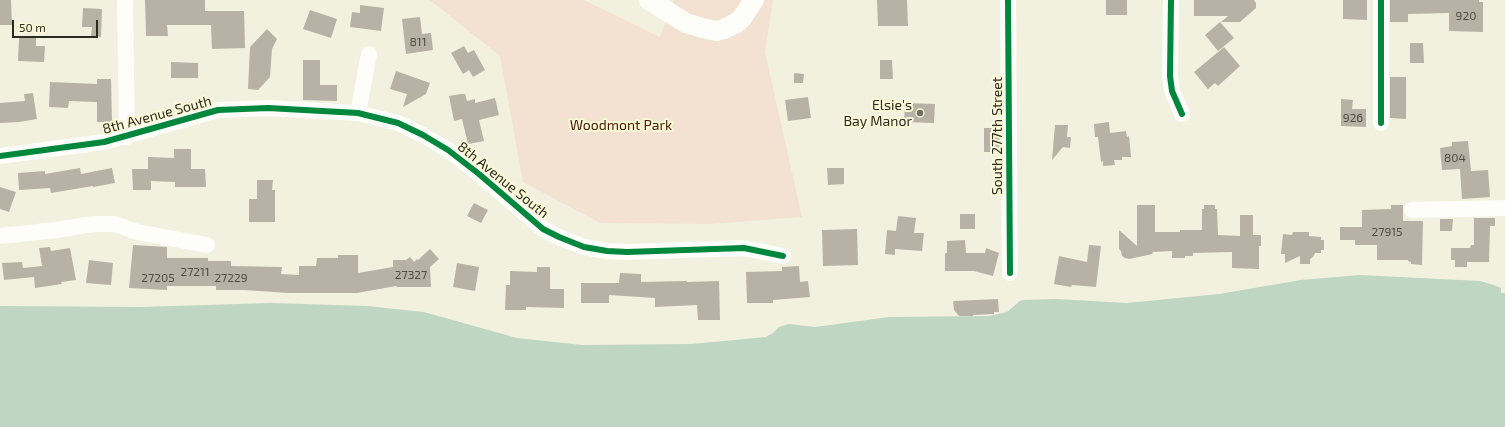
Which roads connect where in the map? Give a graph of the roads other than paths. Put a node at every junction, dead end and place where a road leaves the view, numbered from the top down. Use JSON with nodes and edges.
{"nodes":[{"id":1,"x":125,"y":0,"type":"edge"},
{"id":2,"x":649,"y":0,"type":"edge"},
{"id":3,"x":754,"y":0,"type":"edge"},
{"id":4,"x":1008,"y":0,"type":"edge"},
{"id":5,"x":1171,"y":0,"type":"edge"},
{"id":6,"x":1381,"y":0,"type":"edge"},
{"id":7,"x":369,"y":54,"type":"dead end"},
{"id":8,"x":358,"y":113,"type":"junction"},
{"id":9,"x":1182,"y":114,"type":"dead end"},
{"id":10,"x":1381,"y":123,"type":"dead end"},
{"id":11,"x":127,"y":137,"type":"junction"},
{"id":12,"x":0,"y":156,"type":"edge"},
{"id":13,"x":1505,"y":208,"type":"edge"},
{"id":14,"x":1412,"y":210,"type":"dead end"},
{"id":15,"x":0,"y":236,"type":"edge"},
{"id":16,"x":207,"y":245,"type":"dead end"},
{"id":17,"x":783,"y":256,"type":"dead end"},
{"id":18,"x":1010,"y":272,"type":"dead end"}],
"edges":[{"from":1,"to":11,"type":"street"},
{"from":2,"to":3,"type":"main road"},
{"from":4,"to":18,"type":"street","name":"South 277th Street"},
{"from":5,"to":9,"type":"street"},
{"from":6,"to":10,"type":"street"},
{"from":7,"to":8,"type":"street"},
{"from":8,"to":11,"type":"street","name":"8th Avenue South"},
{"from":8,"to":17,"type":"street","name":"8th Avenue South"},
{"from":11,"to":12,"type":"street","name":"8th Avenue South"},
{"from":13,"to":14,"type":"street"},
{"from":15,"to":16,"type":"street"}]}
